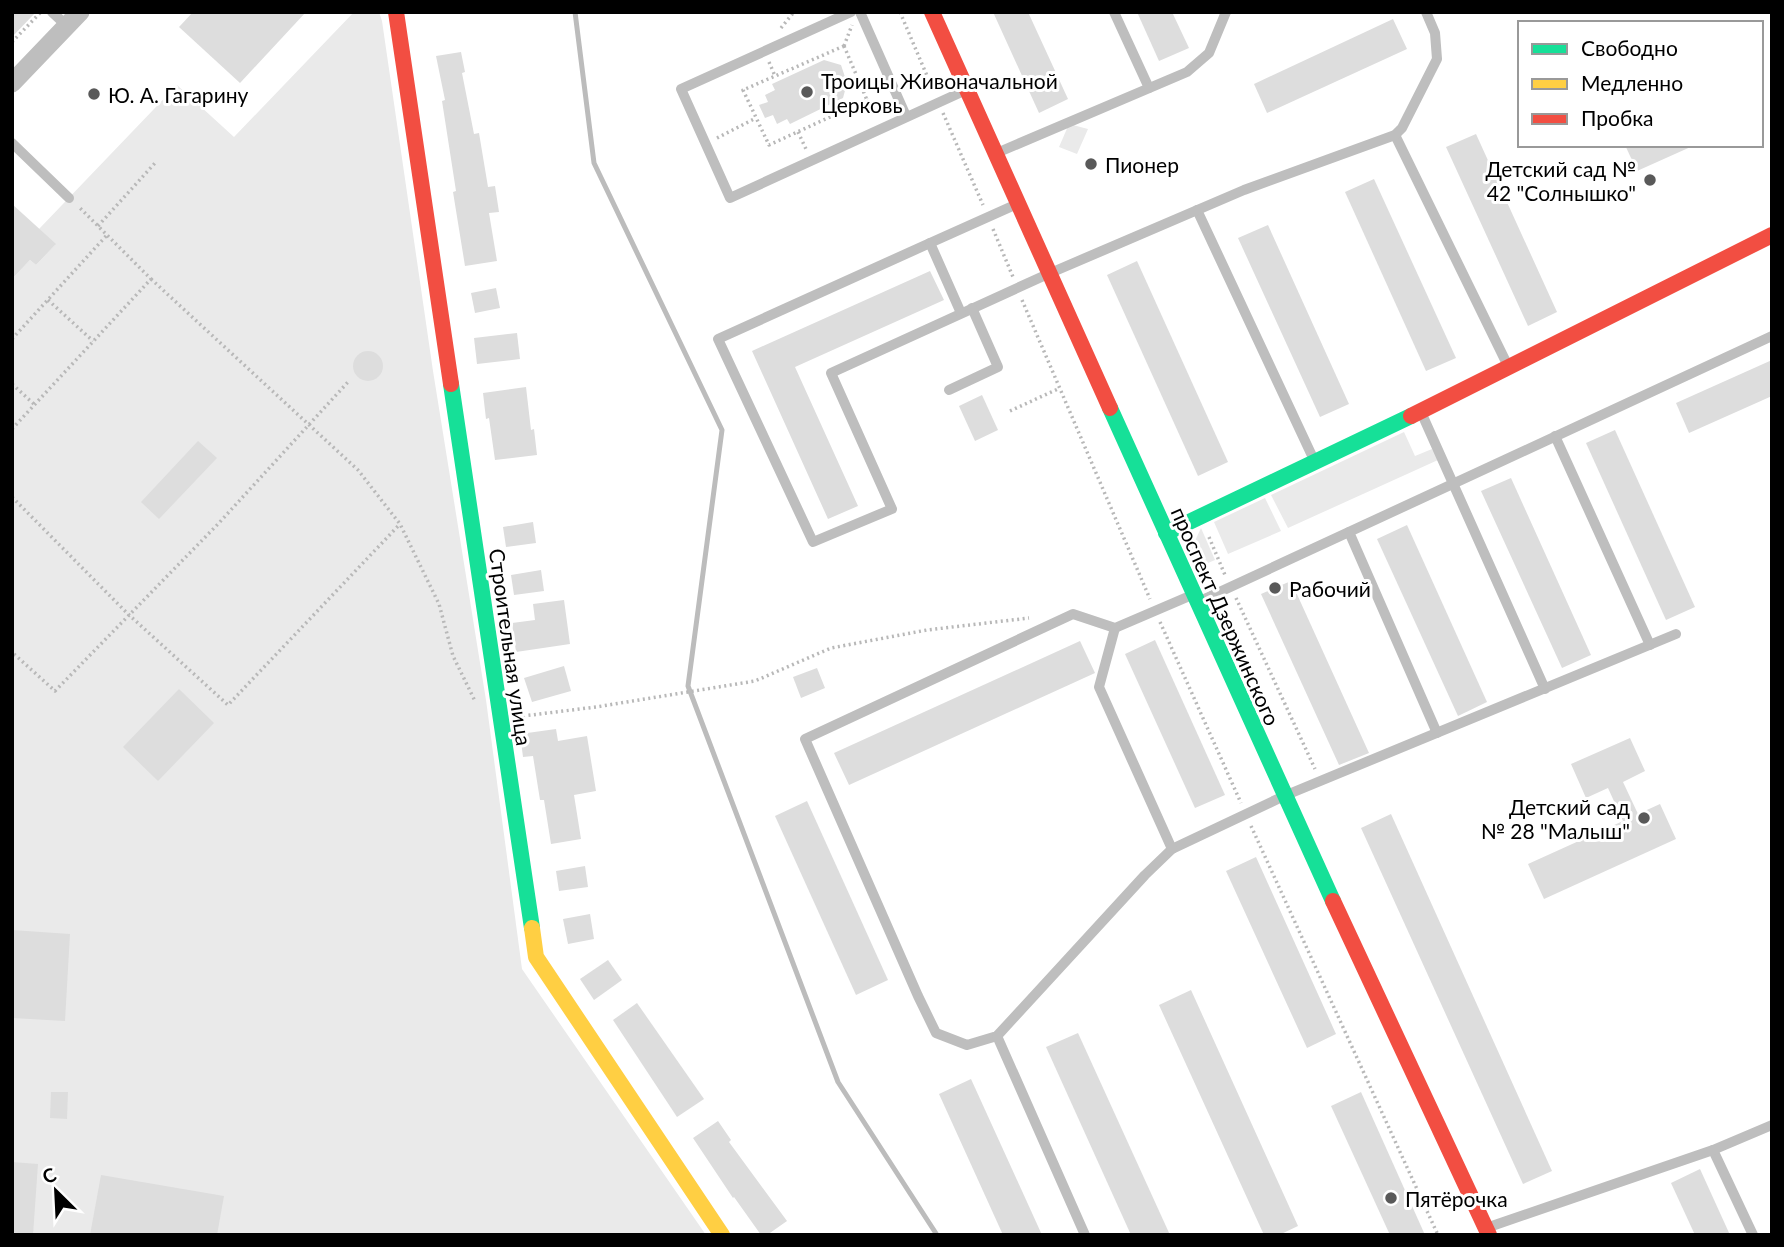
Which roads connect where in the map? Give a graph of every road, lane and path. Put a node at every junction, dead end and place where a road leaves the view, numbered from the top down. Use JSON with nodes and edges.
{"nodes":[{"id":1,"x":40,"y":12,"type":"edge"},
{"id":2,"x":52,"y":12,"type":"edge"},
{"id":3,"x":396,"y":12,"type":"edge"},
{"id":4,"x":850,"y":12,"type":"edge"},
{"id":5,"x":860,"y":12,"type":"edge"},
{"id":6,"x":900,"y":12,"type":"edge"},
{"id":7,"x":932,"y":12,"type":"edge"},
{"id":8,"x":1114,"y":12,"type":"edge"},
{"id":9,"x":1226,"y":12,"type":"edge"},
{"id":10,"x":1426,"y":12,"type":"edge"},
{"id":11,"x":73,"y":19,"type":"edge"},
{"id":12,"x":12,"y":42,"type":"edge"},
{"id":13,"x":12,"y":83,"type":"edge"},
{"id":14,"x":1149,"y":88,"type":"junction"},
{"id":15,"x":967,"y":90,"type":"junction"},
{"id":16,"x":938,"y":102,"type":"junction"},
{"id":17,"x":906,"y":116,"type":"junction"},
{"id":18,"x":756,"y":118,"type":"junction"},
{"id":19,"x":798,"y":132,"type":"junction"},
{"id":20,"x":1395,"y":135,"type":"junction"},
{"id":21,"x":12,"y":143,"type":"edge"},
{"id":22,"x":705,"y":143,"type":"junction"},
{"id":23,"x":995,"y":154,"type":"junction"},
{"id":24,"x":811,"y":160,"type":"junction"},
{"id":25,"x":155,"y":163,"type":"dead end"},
{"id":26,"x":69,"y":198,"type":"joint"},
{"id":27,"x":1017,"y":204,"type":"junction"},
{"id":28,"x":1197,"y":210,"type":"junction"},
{"id":29,"x":989,"y":217,"type":"junction"},
{"id":30,"x":98,"y":226,"type":"junction"},
{"id":31,"x":107,"y":235,"type":"junction"},
{"id":32,"x":1772,"y":235,"type":"edge"},
{"id":33,"x":930,"y":243,"type":"junction"},
{"id":34,"x":1048,"y":274,"type":"junction"},
{"id":35,"x":151,"y":279,"type":"junction"},
{"id":36,"x":1017,"y":288,"type":"junction"},
{"id":37,"x":48,"y":300,"type":"junction"},
{"id":38,"x":972,"y":308,"type":"junction"},
{"id":39,"x":961,"y":313,"type":"junction"},
{"id":40,"x":1772,"y":336,"type":"edge"},
{"id":41,"x":12,"y":338,"type":"edge"},
{"id":42,"x":94,"y":341,"type":"junction"},
{"id":43,"x":1509,"y":368,"type":"junction"},
{"id":44,"x":348,"y":382,"type":"dead end"},
{"id":45,"x":12,"y":384,"type":"edge"},
{"id":46,"x":1060,"y":388,"type":"junction"},
{"id":47,"x":949,"y":390,"type":"dead end"},
{"id":48,"x":35,"y":405,"type":"junction"},
{"id":49,"x":1010,"y":411,"type":"dead end"},
{"id":50,"x":1420,"y":411,"type":"junction"},
{"id":51,"x":310,"y":425,"type":"junction"},
{"id":52,"x":12,"y":429,"type":"edge"},
{"id":53,"x":1555,"y":436,"type":"junction"},
{"id":54,"x":1315,"y":463,"type":"junction"},
{"id":55,"x":1453,"y":484,"type":"junction"},
{"id":56,"x":12,"y":497,"type":"edge"},
{"id":57,"x":1200,"y":516,"type":"junction"},
{"id":58,"x":400,"y":524,"type":"junction"},
{"id":59,"x":1349,"y":532,"type":"junction"},
{"id":60,"x":1166,"y":533,"type":"junction"},
{"id":61,"x":1230,"y":587,"type":"junction"},
{"id":62,"x":1195,"y":599,"type":"junction"},
{"id":63,"x":1155,"y":611,"type":"junction"},
{"id":64,"x":128,"y":614,"type":"junction"},
{"id":65,"x":1033,"y":618,"type":"dead end"},
{"id":66,"x":1115,"y":628,"type":"junction"},
{"id":67,"x":1676,"y":634,"type":"dead end"},
{"id":68,"x":1650,"y":645,"type":"junction"},
{"id":69,"x":15,"y":654,"type":"dead end"},
{"id":70,"x":1545,"y":689,"type":"junction"},
{"id":71,"x":498,"y":698,"type":"junction"},
{"id":72,"x":501,"y":718,"type":"junction"},
{"id":73,"x":1437,"y":733,"type":"junction"},
{"id":74,"x":1320,"y":781,"type":"junction"},
{"id":75,"x":1284,"y":796,"type":"junction"},
{"id":76,"x":1246,"y":814,"type":"junction"},
{"id":77,"x":1172,"y":849,"type":"junction"},
{"id":78,"x":997,"y":1036,"type":"junction"},
{"id":79,"x":1772,"y":1125,"type":"edge"},
{"id":80,"x":1713,"y":1150,"type":"junction"},
{"id":81,"x":1487,"y":1231,"type":"edge"},
{"id":82,"x":722,"y":1235,"type":"edge"},
{"id":83,"x":1085,"y":1235,"type":"edge"},
{"id":84,"x":1438,"y":1235,"type":"edge"},
{"id":85,"x":1753,"y":1235,"type":"edge"}],
"edges":[{"from":1,"to":12,"type":"path"},
{"from":2,"to":11,"type":"lane"},
{"from":3,"to":71,"type":"street","name":"Строительная улица"},
{"from":4,"to":22,"type":"lane"},
{"from":5,"to":17,"type":"lane"},
{"from":6,"to":16,"type":"path"},
{"from":7,"to":15,"type":"street","name":"проспект Дзержинского"},
{"from":8,"to":14,"type":"lane"},
{"from":9,"to":14,"type":"lane"},
{"from":10,"to":20,"type":"lane"},
{"from":11,"to":13,"type":"street"},
{"from":14,"to":23,"type":"lane"},
{"from":15,"to":16,"type":"lane"},
{"from":15,"to":23,"type":"street","name":"проспект Дзержинского"},
{"from":16,"to":17,"type":"lane"},
{"from":16,"to":29,"type":"path"},
{"from":17,"to":24,"type":"lane"},
{"from":18,"to":19,"type":"path"},
{"from":18,"to":19,"type":"path"},
{"from":18,"to":22,"type":"path"},
{"from":19,"to":24,"type":"path"},
{"from":20,"to":28,"type":"lane"},
{"from":20,"to":43,"type":"lane"},
{"from":21,"to":26,"type":"lane"},
{"from":22,"to":24,"type":"lane"},
{"from":23,"to":27,"type":"street","name":"проспект Дзержинского"},
{"from":25,"to":30,"type":"path"},
{"from":26,"to":30,"type":"path"},
{"from":27,"to":29,"type":"lane"},
{"from":27,"to":34,"type":"street","name":"проспект Дзержинского"},
{"from":28,"to":34,"type":"lane"},
{"from":28,"to":54,"type":"lane"},
{"from":29,"to":33,"type":"lane"},
{"from":29,"to":36,"type":"path"},
{"from":30,"to":31,"type":"path"},
{"from":31,"to":35,"type":"path"},
{"from":31,"to":37,"type":"path"},
{"from":32,"to":43,"type":"street"},
{"from":33,"to":39,"type":"lane"},
{"from":33,"to":39,"type":"lane"},
{"from":34,"to":36,"type":"lane"},
{"from":34,"to":60,"type":"street","name":"проспект Дзержинского"},
{"from":35,"to":42,"type":"path"},
{"from":35,"to":51,"type":"path"},
{"from":36,"to":38,"type":"lane"},
{"from":36,"to":46,"type":"path"},
{"from":37,"to":41,"type":"path"},
{"from":37,"to":42,"type":"path"},
{"from":38,"to":39,"type":"lane"},
{"from":38,"to":47,"type":"lane"},
{"from":40,"to":53,"type":"lane"},
{"from":42,"to":48,"type":"path"},
{"from":43,"to":50,"type":"street"},
{"from":44,"to":51,"type":"path"},
{"from":45,"to":48,"type":"path"},
{"from":46,"to":49,"type":"path"},
{"from":46,"to":63,"type":"path"},
{"from":48,"to":52,"type":"path"},
{"from":50,"to":54,"type":"street"},
{"from":50,"to":55,"type":"lane"},
{"from":51,"to":58,"type":"path"},
{"from":51,"to":64,"type":"path"},
{"from":53,"to":55,"type":"lane"},
{"from":53,"to":68,"type":"lane"},
{"from":54,"to":57,"type":"street"},
{"from":55,"to":59,"type":"lane"},
{"from":55,"to":70,"type":"lane"},
{"from":56,"to":64,"type":"path"},
{"from":57,"to":60,"type":"street"},
{"from":57,"to":61,"type":"path"},
{"from":58,"to":64,"type":"path"},
{"from":58,"to":71,"type":"path"},
{"from":59,"to":61,"type":"lane"},
{"from":59,"to":73,"type":"lane"},
{"from":60,"to":62,"type":"street","name":"проспект Дзержинского"},
{"from":61,"to":62,"type":"lane"},
{"from":61,"to":74,"type":"path"},
{"from":62,"to":63,"type":"lane"},
{"from":62,"to":75,"type":"street","name":"проспект Дзержинского"},
{"from":63,"to":66,"type":"lane"},
{"from":63,"to":76,"type":"path"},
{"from":64,"to":69,"type":"path"},
{"from":65,"to":72,"type":"path"},
{"from":66,"to":77,"type":"lane"},
{"from":66,"to":78,"type":"lane"},
{"from":67,"to":68,"type":"lane"},
{"from":68,"to":70,"type":"lane"},
{"from":70,"to":73,"type":"lane"},
{"from":71,"to":72,"type":"street","name":"Строительная улица"},
{"from":72,"to":82,"type":"street","name":"Строительная улица"},
{"from":73,"to":74,"type":"lane"},
{"from":74,"to":75,"type":"lane"},
{"from":75,"to":76,"type":"lane"},
{"from":75,"to":81,"type":"street","name":"проспект Дзержинского"},
{"from":76,"to":77,"type":"lane"},
{"from":76,"to":84,"type":"path"},
{"from":77,"to":78,"type":"lane"},
{"from":78,"to":83,"type":"lane"},
{"from":79,"to":80,"type":"lane"},
{"from":80,"to":81,"type":"lane"},
{"from":80,"to":85,"type":"lane"}]}
